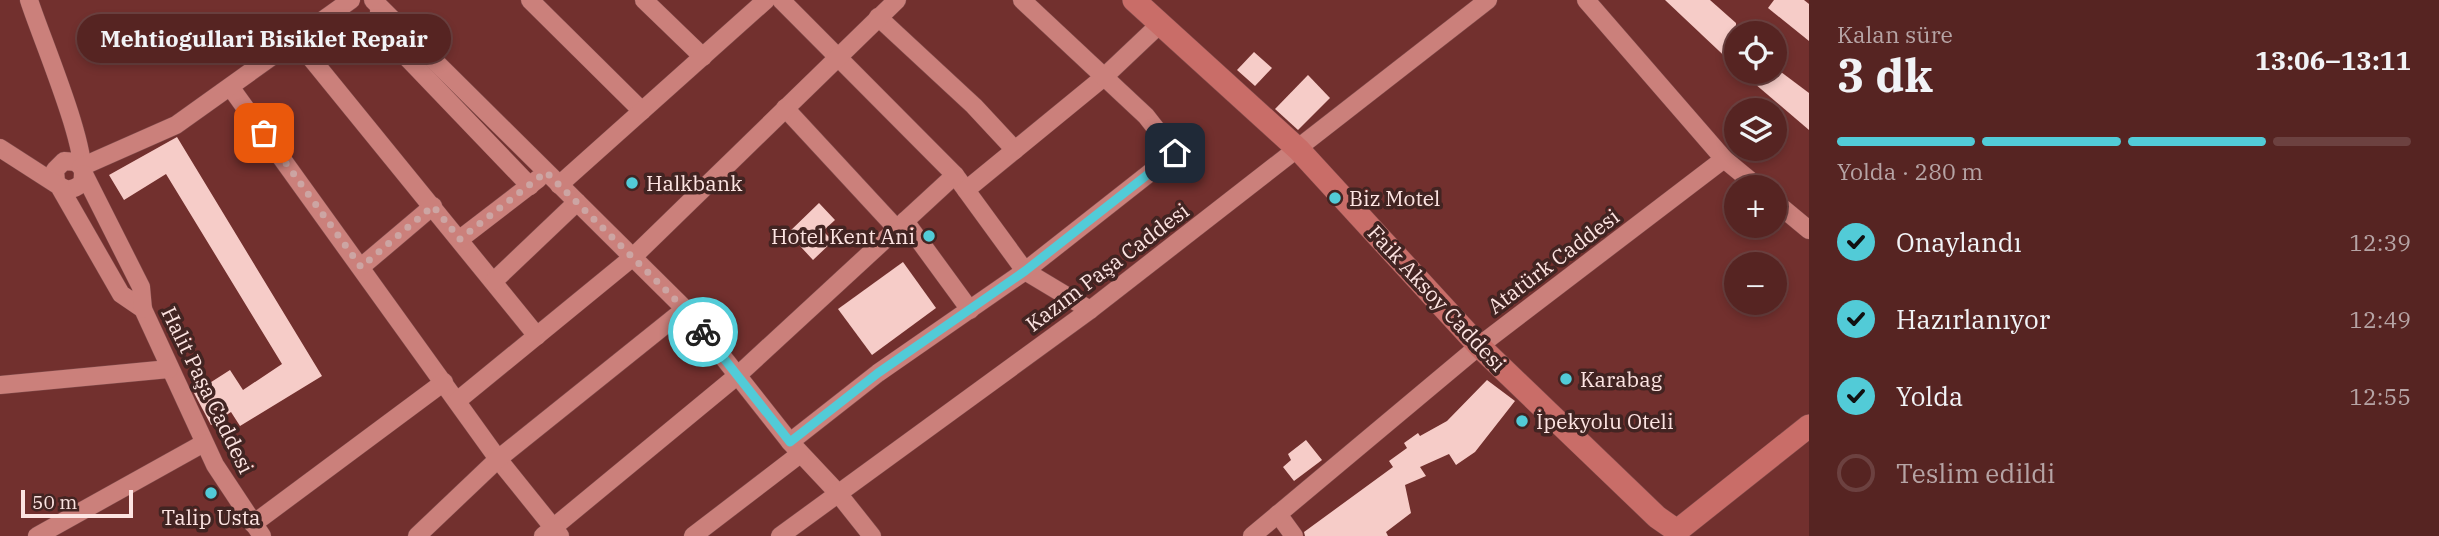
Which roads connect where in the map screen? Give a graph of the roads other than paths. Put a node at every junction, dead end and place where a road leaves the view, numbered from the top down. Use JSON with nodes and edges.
{"nodes":[{"id":1,"x":29,"y":0,"type":"edge"},
{"id":2,"x":351,"y":0,"type":"edge"},
{"id":3,"x":530,"y":0,"type":"edge"},
{"id":4,"x":644,"y":0,"type":"edge"},
{"id":5,"x":766,"y":0,"type":"edge"},
{"id":6,"x":781,"y":0,"type":"edge"},
{"id":7,"x":897,"y":0,"type":"edge"},
{"id":8,"x":1022,"y":0,"type":"edge"},
{"id":9,"x":1134,"y":0,"type":"edge"},
{"id":10,"x":1488,"y":0,"type":"edge"},
{"id":11,"x":1586,"y":0,"type":"edge"},
{"id":12,"x":374,"y":1,"type":"edge"},
{"id":13,"x":878,"y":17,"type":"junction"},
{"id":14,"x":1160,"y":24,"type":"junction"},
{"id":15,"x":297,"y":41,"type":"junction"},
{"id":16,"x":838,"y":55,"type":"junction"},
{"id":17,"x":703,"y":57,"type":"junction"},
{"id":18,"x":1104,"y":77,"type":"junction"},
{"id":19,"x":231,"y":88,"type":"junction"},
{"id":20,"x":785,"y":108,"type":"junction"},
{"id":21,"x":642,"y":111,"type":"junction"},
{"id":22,"x":0,"y":148,"type":"edge"},
{"id":23,"x":1015,"y":150,"type":"junction"},
{"id":24,"x":1299,"y":150,"type":"junction"},
{"id":25,"x":1724,"y":159,"type":"joint"},
{"id":26,"x":1726,"y":161,"type":"edge"},
{"id":27,"x":83,"y":170,"type":"junction"},
{"id":28,"x":955,"y":175,"type":"junction"},
{"id":29,"x":1743,"y":175,"type":"edge"},
{"id":30,"x":553,"y":178,"type":"junction"},
{"id":31,"x":530,"y":186,"type":"junction"},
{"id":32,"x":59,"y":187,"type":"junction"},
{"id":33,"x":966,"y":190,"type":"junction"},
{"id":34,"x":576,"y":202,"type":"junction"},
{"id":35,"x":433,"y":206,"type":"junction"},
{"id":36,"x":1787,"y":212,"type":"edge"},
{"id":37,"x":901,"y":225,"type":"junction"},
{"id":38,"x":1809,"y":230,"type":"edge"},
{"id":39,"x":460,"y":239,"type":"junction"},
{"id":40,"x":633,"y":257,"type":"junction"},
{"id":41,"x":361,"y":267,"type":"junction"},
{"id":42,"x":1025,"y":271,"type":"junction"},
{"id":43,"x":494,"y":281,"type":"junction"},
{"id":44,"x":143,"y":309,"type":"junction"},
{"id":45,"x":685,"y":309,"type":"junction"},
{"id":46,"x":970,"y":310,"type":"junction"},
{"id":47,"x":1090,"y":310,"type":"junction"},
{"id":48,"x":537,"y":336,"type":"junction"},
{"id":49,"x":1479,"y":346,"type":"junction"},
{"id":50,"x":169,"y":369,"type":"junction"},
{"id":51,"x":737,"y":375,"type":"junction"},
{"id":52,"x":444,"y":382,"type":"junction"},
{"id":53,"x":0,"y":385,"type":"edge"},
{"id":54,"x":457,"y":401,"type":"junction"},
{"id":55,"x":1809,"y":426,"type":"edge"},
{"id":56,"x":204,"y":443,"type":"junction"},
{"id":57,"x":795,"y":448,"type":"junction"},
{"id":58,"x":498,"y":459,"type":"junction"},
{"id":59,"x":837,"y":492,"type":"junction"},
{"id":60,"x":1278,"y":514,"type":"junction"},
{"id":61,"x":258,"y":530,"type":"edge"},
{"id":62,"x":552,"y":533,"type":"edge"},
{"id":63,"x":1677,"y":534,"type":"edge"},
{"id":64,"x":37,"y":536,"type":"edge"},
{"id":65,"x":417,"y":536,"type":"edge"},
{"id":66,"x":693,"y":536,"type":"edge"},
{"id":67,"x":780,"y":536,"type":"edge"},
{"id":68,"x":872,"y":536,"type":"edge"},
{"id":69,"x":1252,"y":536,"type":"edge"},
{"id":70,"x":1294,"y":536,"type":"edge"}],
"edges":[{"from":1,"to":27,"type":"street"},
{"from":2,"to":15,"type":"street"},
{"from":3,"to":21,"type":"street"},
{"from":4,"to":17,"type":"street"},
{"from":5,"to":17,"type":"street"},
{"from":6,"to":16,"type":"street"},
{"from":7,"to":13,"type":"street"},
{"from":8,"to":18,"type":"street"},
{"from":9,"to":14,"type":"main road","name":"Faik Aksoy Caddesi"},
{"from":10,"to":24,"type":"street","name":"Kazım Paşa Caddesi"},
{"from":11,"to":25,"type":"street"},
{"from":12,"to":30,"type":"street"},
{"from":12,"to":31,"type":"street"},
{"from":13,"to":16,"type":"street"},
{"from":13,"to":23,"type":"street"},
{"from":14,"to":18,"type":"street"},
{"from":14,"to":24,"type":"main road","name":"Faik Aksoy Caddesi"},
{"from":15,"to":19,"type":"street"},
{"from":15,"to":35,"type":"street"},
{"from":16,"to":20,"type":"street"},
{"from":16,"to":28,"type":"street"},
{"from":17,"to":21,"type":"street"},
{"from":18,"to":23,"type":"street"},
{"from":18,"to":42,"type":"street"},
{"from":19,"to":27,"type":"street"},
{"from":19,"to":41,"type":"street"},
{"from":20,"to":37,"type":"street"},
{"from":20,"to":40,"type":"street"},
{"from":21,"to":30,"type":"street"},
{"from":22,"to":32,"type":"street","name":"Halit Paşa Caddesi"},
{"from":23,"to":33,"type":"street"},
{"from":24,"to":47,"type":"street","name":"Kazım Paşa Caddesi"},
{"from":24,"to":49,"type":"main road","name":"Faik Aksoy Caddesi"},
{"from":25,"to":49,"type":"street","name":"Atatürk Caddesi"},
{"from":26,"to":29,"type":"street"},
{"from":27,"to":32,"type":"street"},
{"from":27,"to":44,"type":"street"},
{"from":28,"to":33,"type":"street"},
{"from":28,"to":37,"type":"street"},
{"from":30,"to":31,"type":"street"},
{"from":30,"to":34,"type":"street"},
{"from":31,"to":39,"type":"street"},
{"from":32,"to":44,"type":"street","name":"Halit Paşa Caddesi"},
{"from":33,"to":42,"type":"street"},
{"from":34,"to":40,"type":"street"},
{"from":34,"to":43,"type":"street"},
{"from":35,"to":39,"type":"street"},
{"from":35,"to":41,"type":"street"},
{"from":36,"to":38,"type":"street"},
{"from":37,"to":46,"type":"street"},
{"from":37,"to":51,"type":"street"},
{"from":39,"to":43,"type":"street"},
{"from":40,"to":45,"type":"street"},
{"from":40,"to":48,"type":"street"},
{"from":41,"to":52,"type":"street"},
{"from":42,"to":46,"type":"street"},
{"from":42,"to":47,"type":"street"},
{"from":43,"to":48,"type":"street"},
{"from":44,"to":50,"type":"street","name":"Halit Paşa Caddesi"},
{"from":45,"to":51,"type":"street"},
{"from":45,"to":58,"type":"street"},
{"from":46,"to":57,"type":"street"},
{"from":47,"to":59,"type":"street","name":"Kazım Paşa Caddesi"},
{"from":48,"to":54,"type":"street"},
{"from":49,"to":60,"type":"street","name":"Atatürk Caddesi"},
{"from":49,"to":63,"type":"main road","name":"Faik Aksoy Caddesi"},
{"from":50,"to":53,"type":"street"},
{"from":50,"to":56,"type":"street","name":"Halit Paşa Caddesi"},
{"from":51,"to":57,"type":"street"},
{"from":51,"to":62,"type":"street"},
{"from":52,"to":54,"type":"street"},
{"from":52,"to":61,"type":"street"},
{"from":54,"to":58,"type":"street"},
{"from":55,"to":63,"type":"main road"},
{"from":56,"to":61,"type":"street","name":"Halit Paşa Caddesi"},
{"from":56,"to":64,"type":"street"},
{"from":57,"to":59,"type":"street"},
{"from":57,"to":66,"type":"street"},
{"from":58,"to":62,"type":"street"},
{"from":58,"to":65,"type":"street"},
{"from":59,"to":67,"type":"street","name":"Kazım Paşa Caddesi"},
{"from":59,"to":68,"type":"street"},
{"from":60,"to":69,"type":"street","name":"Atatürk Caddesi"},
{"from":60,"to":70,"type":"street"}]}
